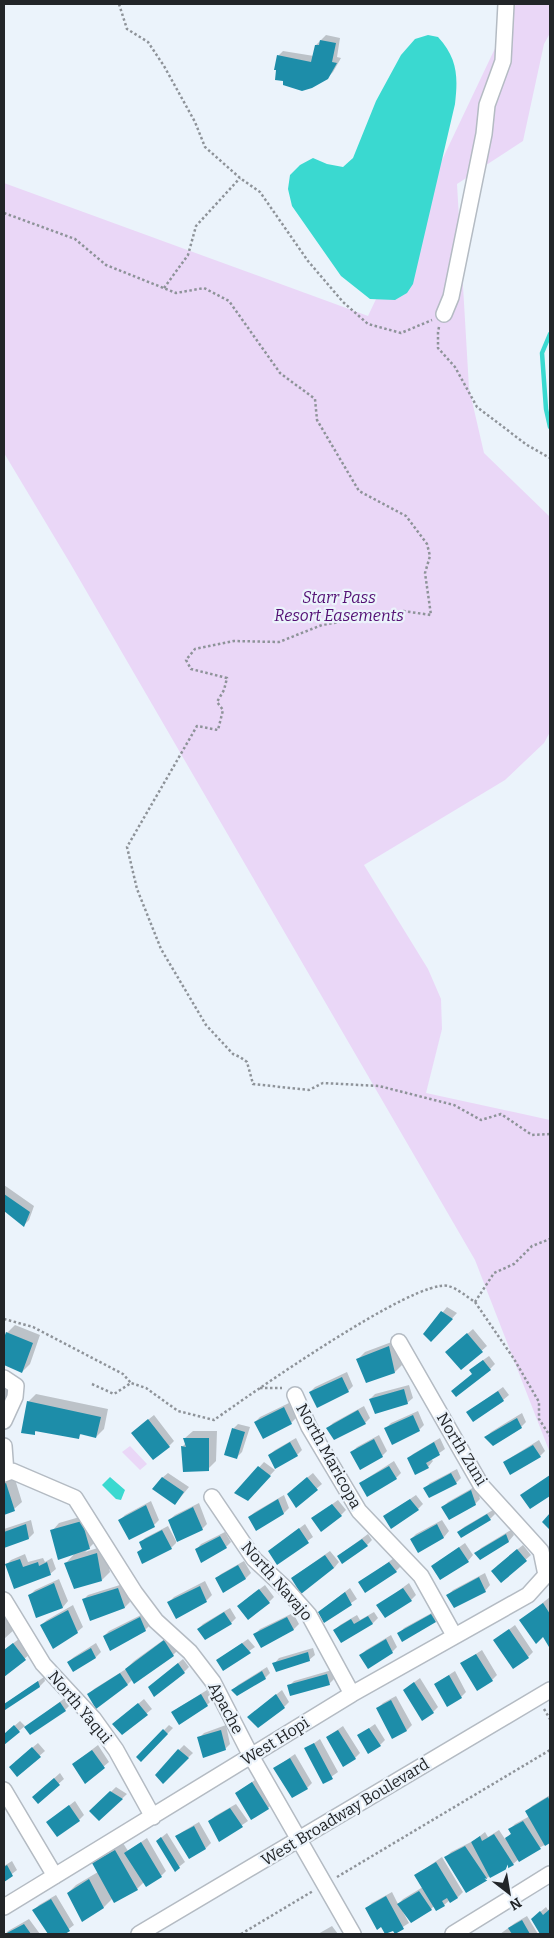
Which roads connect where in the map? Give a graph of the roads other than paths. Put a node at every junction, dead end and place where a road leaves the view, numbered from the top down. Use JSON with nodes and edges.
{"nodes":[{"id":1,"x":506,"y":4,"type":"edge"},
{"id":2,"x":444,"y":314,"type":"road end"},
{"id":3,"x":399,"y":1342,"type":"dead end"},
{"id":4,"x":4,"y":1378,"type":"edge"},
{"id":5,"x":291,"y":1392,"type":"road end"},
{"id":6,"x":4,"y":1421,"type":"edge"},
{"id":7,"x":4,"y":1446,"type":"edge"},
{"id":8,"x":5,"y":1473,"type":"edge"},
{"id":9,"x":212,"y":1497,"type":"dead end"},
{"id":10,"x":546,"y":1575,"type":"joint"},
{"id":11,"x":4,"y":1600,"type":"edge"},
{"id":12,"x":454,"y":1635,"type":"junction"},
{"id":13,"x":550,"y":1690,"type":"edge"},
{"id":14,"x":352,"y":1694,"type":"junction"},
{"id":15,"x":251,"y":1756,"type":"junction"},
{"id":16,"x":4,"y":1790,"type":"edge"},
{"id":17,"x":153,"y":1816,"type":"junction"},
{"id":18,"x":300,"y":1839,"type":"junction"},
{"id":19,"x":550,"y":1874,"type":"edge"},
{"id":20,"x":56,"y":1876,"type":"junction"},
{"id":21,"x":4,"y":1907,"type":"edge"},
{"id":22,"x":459,"y":1933,"type":"edge"},
{"id":23,"x":139,"y":1934,"type":"edge"},
{"id":24,"x":353,"y":1934,"type":"edge"}],
"edges":[{"from":1,"to":2,"type":"street"},
{"from":3,"to":10,"type":"street","name":"North Zuni"},
{"from":4,"to":6,"type":"street"},
{"from":5,"to":12,"type":"street","name":"North Maricopa"},
{"from":7,"to":8,"type":"street"},
{"from":8,"to":15,"type":"street","name":"Apache"},
{"from":9,"to":14,"type":"street","name":"North Navajo"},
{"from":10,"to":12,"type":"street","name":"West Hopi"},
{"from":11,"to":17,"type":"street","name":"North Yaqui"},
{"from":12,"to":14,"type":"street","name":"West Hopi"},
{"from":13,"to":18,"type":"street","name":"West Broadway Boulevard"},
{"from":14,"to":15,"type":"street","name":"West Hopi"},
{"from":15,"to":17,"type":"street","name":"West Hopi"},
{"from":15,"to":18,"type":"street","name":"Apache"},
{"from":16,"to":20,"type":"street"},
{"from":17,"to":20,"type":"street","name":"West Hopi"},
{"from":18,"to":23,"type":"street","name":"West Broadway Boulevard"},
{"from":18,"to":24,"type":"street","name":"Apache"},
{"from":19,"to":22,"type":"street"},
{"from":20,"to":21,"type":"street","name":"West Hopi"}]}
